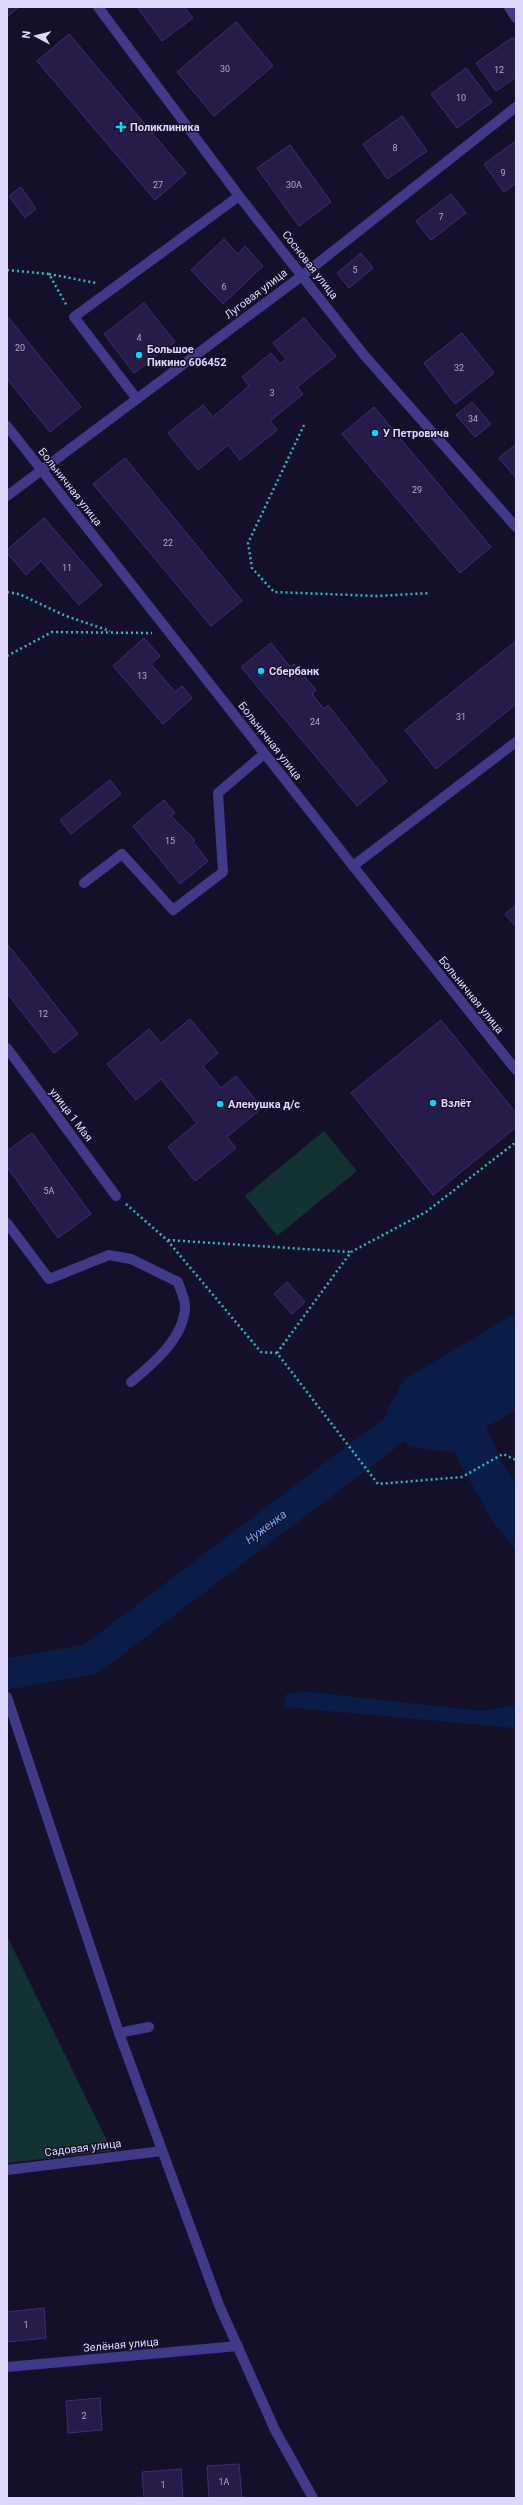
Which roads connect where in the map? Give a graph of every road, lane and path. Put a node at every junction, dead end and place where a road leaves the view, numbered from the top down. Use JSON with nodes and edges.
{"nodes":[{"id":1,"x":98,"y":7,"type":"edge"},
{"id":2,"x":509,"y":7,"type":"edge"},
{"id":3,"x":516,"y":18,"type":"edge"},
{"id":4,"x":516,"y":107,"type":"edge"},
{"id":5,"x":239,"y":196,"type":"junction"},
{"id":6,"x":7,"y":270,"type":"edge"},
{"id":7,"x":49,"y":274,"type":"junction"},
{"id":8,"x":303,"y":275,"type":"junction"},
{"id":9,"x":114,"y":287,"type":"junction"},
{"id":10,"x":74,"y":317,"type":"junction"},
{"id":11,"x":137,"y":399,"type":"junction"},
{"id":12,"x":304,"y":425,"type":"dead end"},
{"id":13,"x":7,"y":426,"type":"edge"},
{"id":14,"x":41,"y":470,"type":"junction"},
{"id":15,"x":7,"y":496,"type":"edge"},
{"id":16,"x":516,"y":527,"type":"edge"},
{"id":17,"x":7,"y":592,"type":"edge"},
{"id":18,"x":430,"y":593,"type":"dead end"},
{"id":19,"x":112,"y":632,"type":"junction"},
{"id":20,"x":169,"y":633,"type":"junction"},
{"id":21,"x":7,"y":656,"type":"edge"},
{"id":22,"x":516,"y":742,"type":"edge"},
{"id":23,"x":264,"y":754,"type":"junction"},
{"id":24,"x":353,"y":866,"type":"junction"},
{"id":25,"x":84,"y":883,"type":"dead end"},
{"id":26,"x":7,"y":1048,"type":"edge"},
{"id":27,"x":516,"y":1070,"type":"edge"},
{"id":28,"x":516,"y":1142,"type":"edge"},
{"id":29,"x":116,"y":1196,"type":"joint"},
{"id":30,"x":7,"y":1223,"type":"edge"},
{"id":31,"x":167,"y":1240,"type":"junction"},
{"id":32,"x":351,"y":1252,"type":"junction"},
{"id":33,"x":277,"y":1353,"type":"junction"},
{"id":34,"x":131,"y":1382,"type":"dead end"},
{"id":35,"x":516,"y":1460,"type":"edge"},
{"id":36,"x":7,"y":1697,"type":"edge"},
{"id":37,"x":149,"y":2028,"type":"dead end"},
{"id":38,"x":119,"y":2034,"type":"junction"},
{"id":39,"x":162,"y":2151,"type":"junction"},
{"id":40,"x":7,"y":2170,"type":"edge"},
{"id":41,"x":238,"y":2346,"type":"junction"},
{"id":42,"x":7,"y":2367,"type":"edge"},
{"id":43,"x":314,"y":2498,"type":"edge"}],
"edges":[{"from":1,"to":5,"type":"street","name":"Сосновая улица"},
{"from":2,"to":3,"type":"street"},
{"from":4,"to":8,"type":"street","name":"Луговая улица"},
{"from":5,"to":8,"type":"street","name":"Сосновая улица"},
{"from":5,"to":9,"type":"street"},
{"from":6,"to":7,"type":"path"},
{"from":7,"to":9,"type":"path"},
{"from":7,"to":10,"type":"path"},
{"from":8,"to":11,"type":"street","name":"Луговая улица"},
{"from":8,"to":16,"type":"street","name":"Сосновая улица"},
{"from":9,"to":10,"type":"street"},
{"from":10,"to":11,"type":"street"},
{"from":11,"to":14,"type":"street","name":"Луговая улица"},
{"from":12,"to":18,"type":"path"},
{"from":13,"to":14,"type":"street","name":"Больничная улица"},
{"from":14,"to":15,"type":"street","name":"Луговая улица"},
{"from":14,"to":20,"type":"street","name":"Больничная улица"},
{"from":17,"to":19,"type":"path"},
{"from":19,"to":20,"type":"path"},
{"from":19,"to":21,"type":"path"},
{"from":20,"to":23,"type":"street","name":"Больничная улица"},
{"from":22,"to":24,"type":"street"},
{"from":23,"to":24,"type":"street","name":"Больничная улица"},
{"from":23,"to":25,"type":"street"},
{"from":24,"to":27,"type":"street","name":"Больничная улица"},
{"from":26,"to":29,"type":"street","name":"улица 1 Мая"},
{"from":28,"to":32,"type":"path"},
{"from":29,"to":31,"type":"path"},
{"from":30,"to":34,"type":"street"},
{"from":31,"to":32,"type":"path"},
{"from":31,"to":33,"type":"path"},
{"from":32,"to":33,"type":"path"},
{"from":33,"to":35,"type":"path"},
{"from":36,"to":38,"type":"street"},
{"from":37,"to":38,"type":"street"},
{"from":38,"to":39,"type":"street"},
{"from":39,"to":40,"type":"street","name":"Садовая улица"},
{"from":39,"to":41,"type":"street"},
{"from":41,"to":42,"type":"street","name":"Зелёная улица"},
{"from":41,"to":43,"type":"street"}]}
